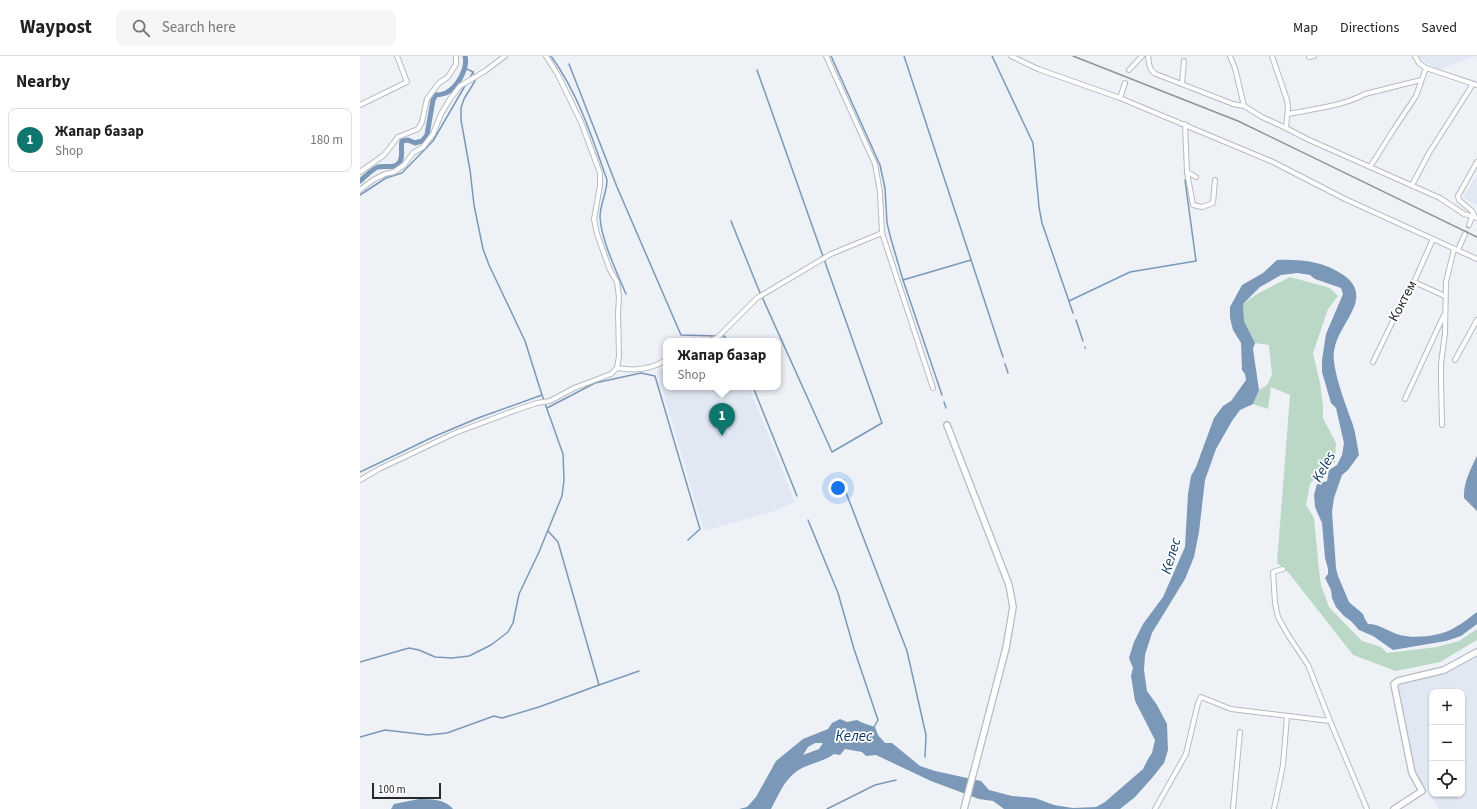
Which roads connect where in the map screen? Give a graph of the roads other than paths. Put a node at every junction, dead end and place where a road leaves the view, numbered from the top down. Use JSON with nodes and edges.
{"nodes":[{"id":1,"x":397,"y":56,"type":"edge"},
{"id":2,"x":456,"y":56,"type":"edge"},
{"id":3,"x":505,"y":56,"type":"edge"},
{"id":4,"x":546,"y":56,"type":"edge"},
{"id":5,"x":826,"y":56,"type":"edge"},
{"id":6,"x":1012,"y":56,"type":"edge"},
{"id":7,"x":1142,"y":56,"type":"edge"},
{"id":8,"x":1148,"y":56,"type":"edge"},
{"id":9,"x":1230,"y":56,"type":"edge"},
{"id":10,"x":1272,"y":56,"type":"edge"},
{"id":11,"x":1415,"y":56,"type":"edge"},
{"id":12,"x":1184,"y":61,"type":"dead end"},
{"id":13,"x":1426,"y":68,"type":"junction"},
{"id":14,"x":1129,"y":70,"type":"dead end"},
{"id":15,"x":1421,"y":80,"type":"junction"},
{"id":16,"x":1125,"y":83,"type":"dead end"},
{"id":17,"x":1182,"y":84,"type":"junction"},
{"id":18,"x":1475,"y":85,"type":"edge"},
{"id":19,"x":1120,"y":98,"type":"junction"},
{"id":20,"x":360,"y":105,"type":"edge"},
{"id":21,"x":1244,"y":106,"type":"junction"},
{"id":22,"x":1288,"y":114,"type":"junction"},
{"id":23,"x":1185,"y":124,"type":"junction"},
{"id":24,"x":1286,"y":128,"type":"junction"},
{"id":25,"x":1477,"y":162,"type":"edge"},
{"id":26,"x":1370,"y":167,"type":"junction"},
{"id":27,"x":360,"y":172,"type":"edge"},
{"id":28,"x":1187,"y":172,"type":"junction"},
{"id":29,"x":1196,"y":177,"type":"dead end"},
{"id":30,"x":1215,"y":180,"type":"dead end"},
{"id":31,"x":1412,"y":185,"type":"junction"},
{"id":32,"x":360,"y":190,"type":"edge"},
{"id":33,"x":1475,"y":217,"type":"edge"},
{"id":34,"x":1469,"y":224,"type":"tunnel mouth"},
{"id":35,"x":882,"y":233,"type":"junction"},
{"id":36,"x":1465,"y":234,"type":"tunnel mouth"},
{"id":37,"x":1433,"y":240,"type":"junction"},
{"id":38,"x":1456,"y":250,"type":"junction"},
{"id":39,"x":1477,"y":259,"type":"edge"},
{"id":40,"x":1414,"y":282,"type":"junction"},
{"id":41,"x":1445,"y":296,"type":"junction"},
{"id":42,"x":1445,"y":312,"type":"junction"},
{"id":43,"x":1477,"y":320,"type":"edge"},
{"id":44,"x":716,"y":338,"type":"edge"},
{"id":45,"x":1455,"y":360,"type":"dead end"},
{"id":46,"x":663,"y":362,"type":"edge"},
{"id":47,"x":1373,"y":362,"type":"dead end"},
{"id":48,"x":617,"y":368,"type":"junction"},
{"id":49,"x":933,"y":388,"type":"dead end"},
{"id":50,"x":1405,"y":399,"type":"dead end"},
{"id":51,"x":947,"y":425,"type":"dead end"},
{"id":52,"x":1442,"y":425,"type":"dead end"},
{"id":53,"x":360,"y":480,"type":"edge"},
{"id":54,"x":1283,"y":569,"type":"dead end"},
{"id":55,"x":1477,"y":652,"type":"edge"},
{"id":56,"x":1287,"y":716,"type":"junction"},
{"id":57,"x":1330,"y":721,"type":"junction"},
{"id":58,"x":1240,"y":732,"type":"dead end"},
{"id":59,"x":964,"y":808,"type":"edge"},
{"id":60,"x":1155,"y":809,"type":"edge"},
{"id":61,"x":1233,"y":809,"type":"edge"},
{"id":62,"x":1274,"y":809,"type":"edge"},
{"id":63,"x":1367,"y":809,"type":"edge"},
{"id":64,"x":1394,"y":809,"type":"edge"}],
"edges":[{"from":1,"to":20,"type":"street"},
{"from":2,"to":27,"type":"street"},
{"from":3,"to":32,"type":"street"},
{"from":4,"to":48,"type":"street"},
{"from":5,"to":35,"type":"street"},
{"from":6,"to":19,"type":"street"},
{"from":7,"to":14,"type":"street"},
{"from":8,"to":17,"type":"street"},
{"from":9,"to":21,"type":"street"},
{"from":10,"to":22,"type":"street"},
{"from":11,"to":13,"type":"street"},
{"from":12,"to":17,"type":"street"},
{"from":13,"to":15,"type":"street"},
{"from":13,"to":18,"type":"street"},
{"from":15,"to":22,"type":"street"},
{"from":15,"to":26,"type":"street"},
{"from":16,"to":19,"type":"street"},
{"from":17,"to":21,"type":"street"},
{"from":18,"to":31,"type":"street"},
{"from":19,"to":23,"type":"street"},
{"from":21,"to":24,"type":"street"},
{"from":22,"to":24,"type":"street"},
{"from":23,"to":28,"type":"street"},
{"from":23,"to":37,"type":"street"},
{"from":24,"to":26,"type":"street"},
{"from":25,"to":33,"type":"street"},
{"from":26,"to":31,"type":"street"},
{"from":28,"to":29,"type":"street"},
{"from":28,"to":30,"type":"street"},
{"from":31,"to":33,"type":"street"},
{"from":33,"to":34,"type":"street"},
{"from":35,"to":44,"type":"street"},
{"from":35,"to":49,"type":"street"},
{"from":36,"to":38,"type":"street"},
{"from":37,"to":38,"type":"street"},
{"from":37,"to":40,"type":"street","name":"Коктем"},
{"from":38,"to":39,"type":"street"},
{"from":38,"to":41,"type":"street"},
{"from":40,"to":41,"type":"street"},
{"from":40,"to":47,"type":"street","name":"Коктем"},
{"from":41,"to":42,"type":"street"},
{"from":42,"to":50,"type":"street"},
{"from":42,"to":52,"type":"street"},
{"from":43,"to":45,"type":"street"},
{"from":46,"to":48,"type":"street"},
{"from":48,"to":53,"type":"street"},
{"from":51,"to":59,"type":"street"},
{"from":54,"to":57,"type":"street"},
{"from":55,"to":64,"type":"street"},
{"from":56,"to":57,"type":"street"},
{"from":56,"to":60,"type":"street"},
{"from":56,"to":62,"type":"street"},
{"from":57,"to":63,"type":"street"},
{"from":58,"to":61,"type":"street"}]}
